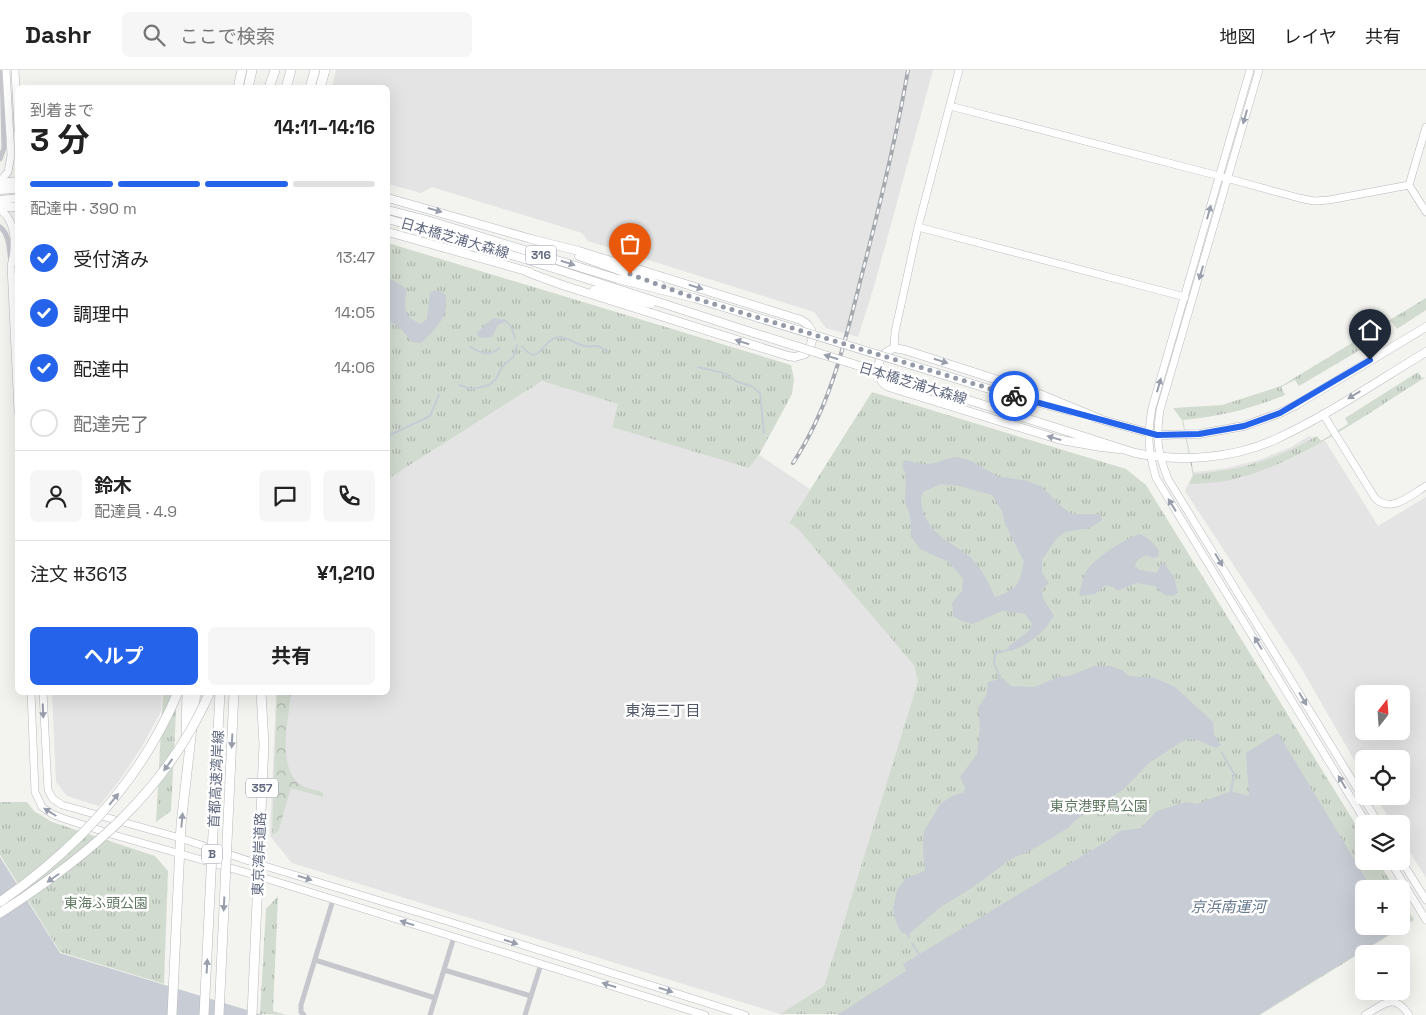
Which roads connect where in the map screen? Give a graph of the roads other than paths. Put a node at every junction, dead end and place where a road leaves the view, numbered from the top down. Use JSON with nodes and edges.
{"nodes":[{"id":1,"x":2,"y":70,"type":"edge"},
{"id":2,"x":6,"y":70,"type":"edge"},
{"id":3,"x":15,"y":70,"type":"edge"},
{"id":4,"x":242,"y":70,"type":"edge"},
{"id":5,"x":252,"y":70,"type":"edge"},
{"id":6,"x":275,"y":70,"type":"edge"},
{"id":7,"x":292,"y":70,"type":"edge"},
{"id":8,"x":314,"y":70,"type":"edge"},
{"id":9,"x":325,"y":70,"type":"edge"},
{"id":10,"x":960,"y":70,"type":"edge"},
{"id":11,"x":1250,"y":70,"type":"edge"},
{"id":12,"x":1259,"y":70,"type":"edge"},
{"id":13,"x":16,"y":85,"type":"edge"},
{"id":14,"x":239,"y":85,"type":"edge"},
{"id":15,"x":249,"y":85,"type":"edge"},
{"id":16,"x":271,"y":85,"type":"edge"},
{"id":17,"x":289,"y":85,"type":"edge"},
{"id":18,"x":311,"y":85,"type":"edge"},
{"id":19,"x":321,"y":85,"type":"edge"},
{"id":20,"x":950,"y":106,"type":"junction"},
{"id":21,"x":1426,"y":127,"type":"edge"},
{"id":22,"x":0,"y":159,"type":"edge"},
{"id":23,"x":1220,"y":176,"type":"junction"},
{"id":24,"x":1228,"y":178,"type":"junction"},
{"id":25,"x":15,"y":181,"type":"edge"},
{"id":26,"x":0,"y":182,"type":"edge"},
{"id":27,"x":1409,"y":185,"type":"junction"},
{"id":28,"x":15,"y":189,"type":"edge"},
{"id":29,"x":0,"y":190,"type":"edge"},
{"id":30,"x":15,"y":198,"type":"edge"},
{"id":31,"x":390,"y":199,"type":"edge"},
{"id":32,"x":0,"y":200,"type":"edge"},
{"id":33,"x":15,"y":207,"type":"edge"},
{"id":34,"x":0,"y":208,"type":"edge"},
{"id":35,"x":390,"y":211,"type":"edge"},
{"id":36,"x":1426,"y":212,"type":"edge"},
{"id":37,"x":390,"y":220,"type":"edge"},
{"id":38,"x":918,"y":227,"type":"junction"},
{"id":39,"x":0,"y":228,"type":"edge"},
{"id":40,"x":390,"y":233,"type":"edge"},
{"id":41,"x":531,"y":239,"type":"junction"},
{"id":42,"x":12,"y":266,"type":"junction"},
{"id":43,"x":527,"y":272,"type":"junction"},
{"id":44,"x":1185,"y":297,"type":"junction"},
{"id":45,"x":694,"y":298,"type":"junction"},
{"id":46,"x":690,"y":313,"type":"junction"},
{"id":47,"x":1426,"y":327,"type":"edge"},
{"id":48,"x":15,"y":338,"type":"edge"},
{"id":49,"x":894,"y":348,"type":"junction"},
{"id":50,"x":1426,"y":352,"type":"edge"},
{"id":51,"x":1323,"y":414,"type":"junction"},
{"id":52,"x":1100,"y":419,"type":"junction"},
{"id":53,"x":1148,"y":433,"type":"junction"},
{"id":54,"x":1157,"y":435,"type":"junction"},
{"id":55,"x":1119,"y":448,"type":"junction"},
{"id":56,"x":1150,"y":456,"type":"junction"},
{"id":57,"x":1159,"y":458,"type":"junction"},
{"id":58,"x":1426,"y":486,"type":"edge"},
{"id":59,"x":31,"y":695,"type":"edge"},
{"id":60,"x":42,"y":695,"type":"edge"},
{"id":61,"x":177,"y":695,"type":"edge"},
{"id":62,"x":187,"y":695,"type":"edge"},
{"id":63,"x":196,"y":695,"type":"edge"},
{"id":64,"x":208,"y":695,"type":"edge"},
{"id":65,"x":220,"y":695,"type":"edge"},
{"id":66,"x":234,"y":695,"type":"edge"},
{"id":67,"x":263,"y":695,"type":"edge"},
{"id":68,"x":184,"y":787,"type":"junction"},
{"id":69,"x":1362,"y":815,"type":"edge"},
{"id":70,"x":1373,"y":815,"type":"edge"},
{"id":71,"x":180,"y":838,"type":"junction"},
{"id":72,"x":180,"y":854,"type":"junction"},
{"id":73,"x":258,"y":864,"type":"junction"},
{"id":74,"x":1395,"y":870,"type":"edge"},
{"id":75,"x":1407,"y":870,"type":"edge"},
{"id":76,"x":258,"y":876,"type":"junction"},
{"id":77,"x":333,"y":900,"type":"junction"},
{"id":78,"x":1426,"y":900,"type":"edge"},
{"id":79,"x":0,"y":902,"type":"edge"},
{"id":80,"x":0,"y":914,"type":"edge"},
{"id":81,"x":1426,"y":920,"type":"edge"},
{"id":82,"x":454,"y":937,"type":"junction"},
{"id":83,"x":315,"y":960,"type":"junction"},
{"id":84,"x":541,"y":964,"type":"junction"},
{"id":85,"x":444,"y":970,"type":"junction"},
{"id":86,"x":531,"y":996,"type":"junction"},
{"id":87,"x":435,"y":998,"type":"junction"},
{"id":88,"x":172,"y":1015,"type":"edge"},
{"id":89,"x":204,"y":1015,"type":"edge"},
{"id":90,"x":220,"y":1015,"type":"edge"},
{"id":91,"x":252,"y":1015,"type":"edge"},
{"id":92,"x":304,"y":1015,"type":"edge"},
{"id":93,"x":430,"y":1015,"type":"edge"},
{"id":94,"x":525,"y":1015,"type":"edge"},
{"id":95,"x":705,"y":1015,"type":"edge"},
{"id":96,"x":745,"y":1015,"type":"edge"},
{"id":97,"x":1365,"y":1015,"type":"edge"},
{"id":98,"x":1408,"y":1015,"type":"edge"}],
"edges":[{"from":1,"to":22,"type":"street"},
{"from":2,"to":26,"type":"street"},
{"from":3,"to":13,"type":"street"},
{"from":4,"to":14,"type":"highway"},
{"from":5,"to":15,"type":"highway"},
{"from":6,"to":16,"type":"highway"},
{"from":7,"to":17,"type":"highway"},
{"from":8,"to":18,"type":"highway"},
{"from":9,"to":19,"type":"highway"},
{"from":10,"to":20,"type":"street"},
{"from":11,"to":23,"type":"street"},
{"from":12,"to":24,"type":"street","one_way":true},
{"from":20,"to":23,"type":"street"},
{"from":20,"to":38,"type":"street"},
{"from":21,"to":27,"type":"street"},
{"from":23,"to":24,"type":"street"},
{"from":44,"to":23,"type":"street","one_way":true},
{"from":24,"to":27,"type":"street"},
{"from":24,"to":54,"type":"street","one_way":true},
{"from":25,"to":26,"type":"main road"},
{"from":27,"to":36,"type":"street"},
{"from":28,"to":29,"type":"main road"},
{"from":30,"to":32,"type":"main road"},
{"from":31,"to":41,"type":"main road","number":"316","one_way":true},
{"from":33,"to":34,"type":"main road"},
{"from":34,"to":42,"type":"street"},
{"from":35,"to":45,"type":"main road","name":"日本橋芝浦大森線","number":"316","one_way":true},
{"from":37,"to":46,"type":"main road","name":"日本橋芝浦大森線","number":"316"},
{"from":38,"to":44,"type":"street"},
{"from":38,"to":49,"type":"street"},
{"from":39,"to":42,"type":"street"},
{"from":40,"to":43,"type":"main road","number":"316"},
{"from":41,"to":43,"type":"main road","one_way":true},
{"from":41,"to":45,"type":"main road","number":"316"},
{"from":42,"to":48,"type":"street"},
{"from":43,"to":46,"type":"main road","number":"316"},
{"from":53,"to":44,"type":"street","one_way":true},
{"from":45,"to":52,"type":"main road","name":"日本橋芝浦大森線","number":"316","bridge":true},
{"from":55,"to":46,"type":"main road","name":"日本橋芝浦大森線","number":"316","one_way":true,"bridge":true},
{"from":47,"to":54,"type":"main road","name":"日本橋芝浦大森線","number":"316"},
{"from":49,"to":52,"type":"main road","one_way":true},
{"from":55,"to":49,"type":"main road","one_way":true},
{"from":50,"to":51,"type":"main road","name":"日本橋芝浦大森線","number":"316","one_way":true},
{"from":51,"to":57,"type":"main road","name":"日本橋芝浦大森線","number":"316"},
{"from":51,"to":58,"type":"street"},
{"from":52,"to":53,"type":"main road","name":"日本橋芝浦大森線","number":"316"},
{"from":53,"to":54,"type":"main road","name":"日本橋芝浦大森線","number":"316"},
{"from":53,"to":56,"type":"street"},
{"from":54,"to":57,"type":"street"},
{"from":55,"to":56,"type":"main road","name":"日本橋芝浦大森線","number":"316"},
{"from":56,"to":57,"type":"main road","name":"日本橋芝浦大森線","number":"316"},
{"from":69,"to":56,"type":"street","one_way":true},
{"from":57,"to":70,"type":"street","one_way":true},
{"from":72,"to":59,"type":"street","one_way":true},
{"from":60,"to":71,"type":"street","one_way":true},
{"from":79,"to":61,"type":"highway","one_way":true,"bridge":true},
{"from":62,"to":68,"type":"highway"},
{"from":63,"to":68,"type":"highway"},
{"from":64,"to":80,"type":"highway","one_way":true,"bridge":true},
{"from":89,"to":65,"type":"highway","name":"首都高速湾岸線","number":"B","one_way":true,"bridge":true},
{"from":66,"to":90,"type":"highway","name":"首都高速湾岸線","number":"B","one_way":true,"bridge":true},
{"from":67,"to":73,"type":"highway","name":"東京湾岸道路","number":"357"},
{"from":71,"to":68,"type":"highway","one_way":true},
{"from":71,"to":72,"type":"highway"},
{"from":71,"to":73,"type":"street"},
{"from":72,"to":76,"type":"street"},
{"from":72,"to":88,"type":"highway"},
{"from":73,"to":76,"type":"highway","name":"東京湾岸道路","number":"357"},
{"from":73,"to":96,"type":"street","one_way":true},
{"from":74,"to":81,"type":"street"},
{"from":75,"to":78,"type":"street"},
{"from":76,"to":77,"type":"street"},
{"from":76,"to":91,"type":"highway","name":"東京湾岸道路","number":"357"},
{"from":82,"to":77,"type":"street","one_way":true},
{"from":77,"to":83,"type":"street"},
{"from":82,"to":84,"type":"street"},
{"from":82,"to":85,"type":"street"},
{"from":83,"to":87,"type":"street"},
{"from":83,"to":92,"type":"street"},
{"from":84,"to":86,"type":"street"},
{"from":95,"to":84,"type":"street","one_way":true},
{"from":85,"to":86,"type":"street"},
{"from":85,"to":87,"type":"street"},
{"from":86,"to":94,"type":"street"},
{"from":87,"to":93,"type":"street"},
{"from":97,"to":98,"type":"street"}]}
